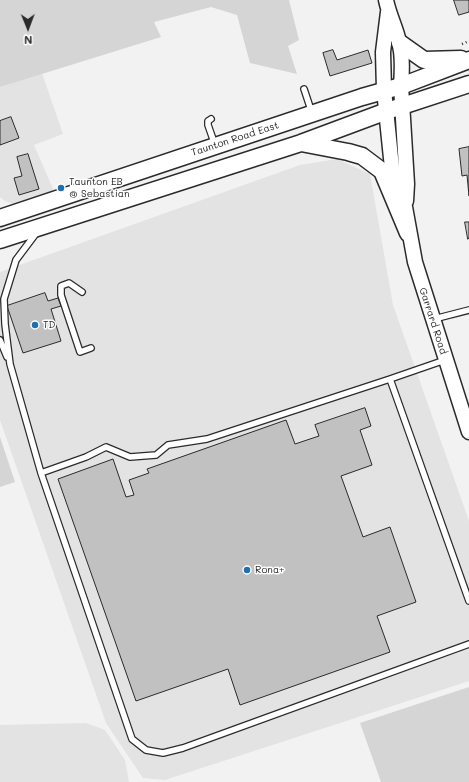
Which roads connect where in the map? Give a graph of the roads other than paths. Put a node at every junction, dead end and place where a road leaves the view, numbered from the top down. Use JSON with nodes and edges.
{"nodes":[{"id":1,"x":387,"y":6,"type":"edge"},
{"id":2,"x":400,"y":43,"type":"junction"},
{"id":3,"x":469,"y":60,"type":"edge"},
{"id":4,"x":469,"y":84,"type":"edge"},
{"id":5,"x":401,"y":86,"type":"junction"},
{"id":6,"x":304,"y":89,"type":"dead end"},
{"id":7,"x":384,"y":90,"type":"junction"},
{"id":8,"x":403,"y":106,"type":"junction"},
{"id":9,"x":387,"y":111,"type":"junction"},
{"id":10,"x":312,"y":113,"type":"junction"},
{"id":11,"x":211,"y":119,"type":"dead end"},
{"id":12,"x":301,"y":143,"type":"junction"},
{"id":13,"x":215,"y":146,"type":"junction"},
{"id":14,"x":405,"y":207,"type":"junction"},
{"id":15,"x":0,"y":218,"type":"edge"},
{"id":16,"x":42,"y":225,"type":"junction"},
{"id":17,"x":408,"y":233,"type":"junction"},
{"id":18,"x":0,"y":240,"type":"edge"},
{"id":19,"x":82,"y":292,"type":"dead end"},
{"id":20,"x":469,"y":310,"type":"edge"},
{"id":21,"x":432,"y":320,"type":"junction"},
{"id":22,"x":0,"y":340,"type":"edge"},
{"id":23,"x":91,"y":348,"type":"dead end"},
{"id":24,"x":445,"y":360,"type":"junction"},
{"id":25,"x":10,"y":364,"type":"junction"},
{"id":26,"x":390,"y":380,"type":"junction"},
{"id":27,"x":469,"y":432,"type":"edge"},
{"id":28,"x":41,"y":473,"type":"junction"},
{"id":29,"x":469,"y":601,"type":"edge"},
{"id":30,"x":469,"y":644,"type":"edge"}],
"edges":[{"from":1,"to":2,"type":"street","name":"Garrard Road"},
{"from":1,"to":7,"type":"street","name":"Garrard Road"},
{"from":2,"to":3,"type":"main road"},
{"from":2,"to":5,"type":"street","name":"Garrard Road"},
{"from":3,"to":5,"type":"main road","name":"Taunton Road East"},
{"from":4,"to":8,"type":"main road"},
{"from":5,"to":7,"type":"main road","name":"Taunton Road East"},
{"from":5,"to":8,"type":"street","name":"Garrard Road"},
{"from":6,"to":10,"type":"lane"},
{"from":7,"to":9,"type":"street","name":"Garrard Road"},
{"from":7,"to":10,"type":"main road","name":"Taunton Road East"},
{"from":8,"to":9,"type":"main road"},
{"from":8,"to":14,"type":"street","name":"Garrard Road"},
{"from":9,"to":12,"type":"main road"},
{"from":9,"to":14,"type":"street","name":"Garrard Road"},
{"from":10,"to":13,"type":"main road","name":"Taunton Road East"},
{"from":11,"to":13,"type":"lane"},
{"from":12,"to":16,"type":"main road"},
{"from":12,"to":17,"type":"main road"},
{"from":13,"to":15,"type":"main road","name":"Taunton Road East"},
{"from":14,"to":17,"type":"street","name":"Garrard Road"},
{"from":16,"to":18,"type":"main road"},
{"from":16,"to":25,"type":"lane"},
{"from":17,"to":21,"type":"street","name":"Garrard Road"},
{"from":19,"to":23,"type":"lane"},
{"from":20,"to":21,"type":"lane"},
{"from":21,"to":24,"type":"street","name":"Garrard Road"},
{"from":22,"to":25,"type":"lane"},
{"from":24,"to":26,"type":"lane"},
{"from":24,"to":27,"type":"street","name":"Garrard Road"},
{"from":25,"to":28,"type":"lane"},
{"from":26,"to":28,"type":"lane"},
{"from":26,"to":29,"type":"lane"},
{"from":28,"to":30,"type":"lane"}]}
